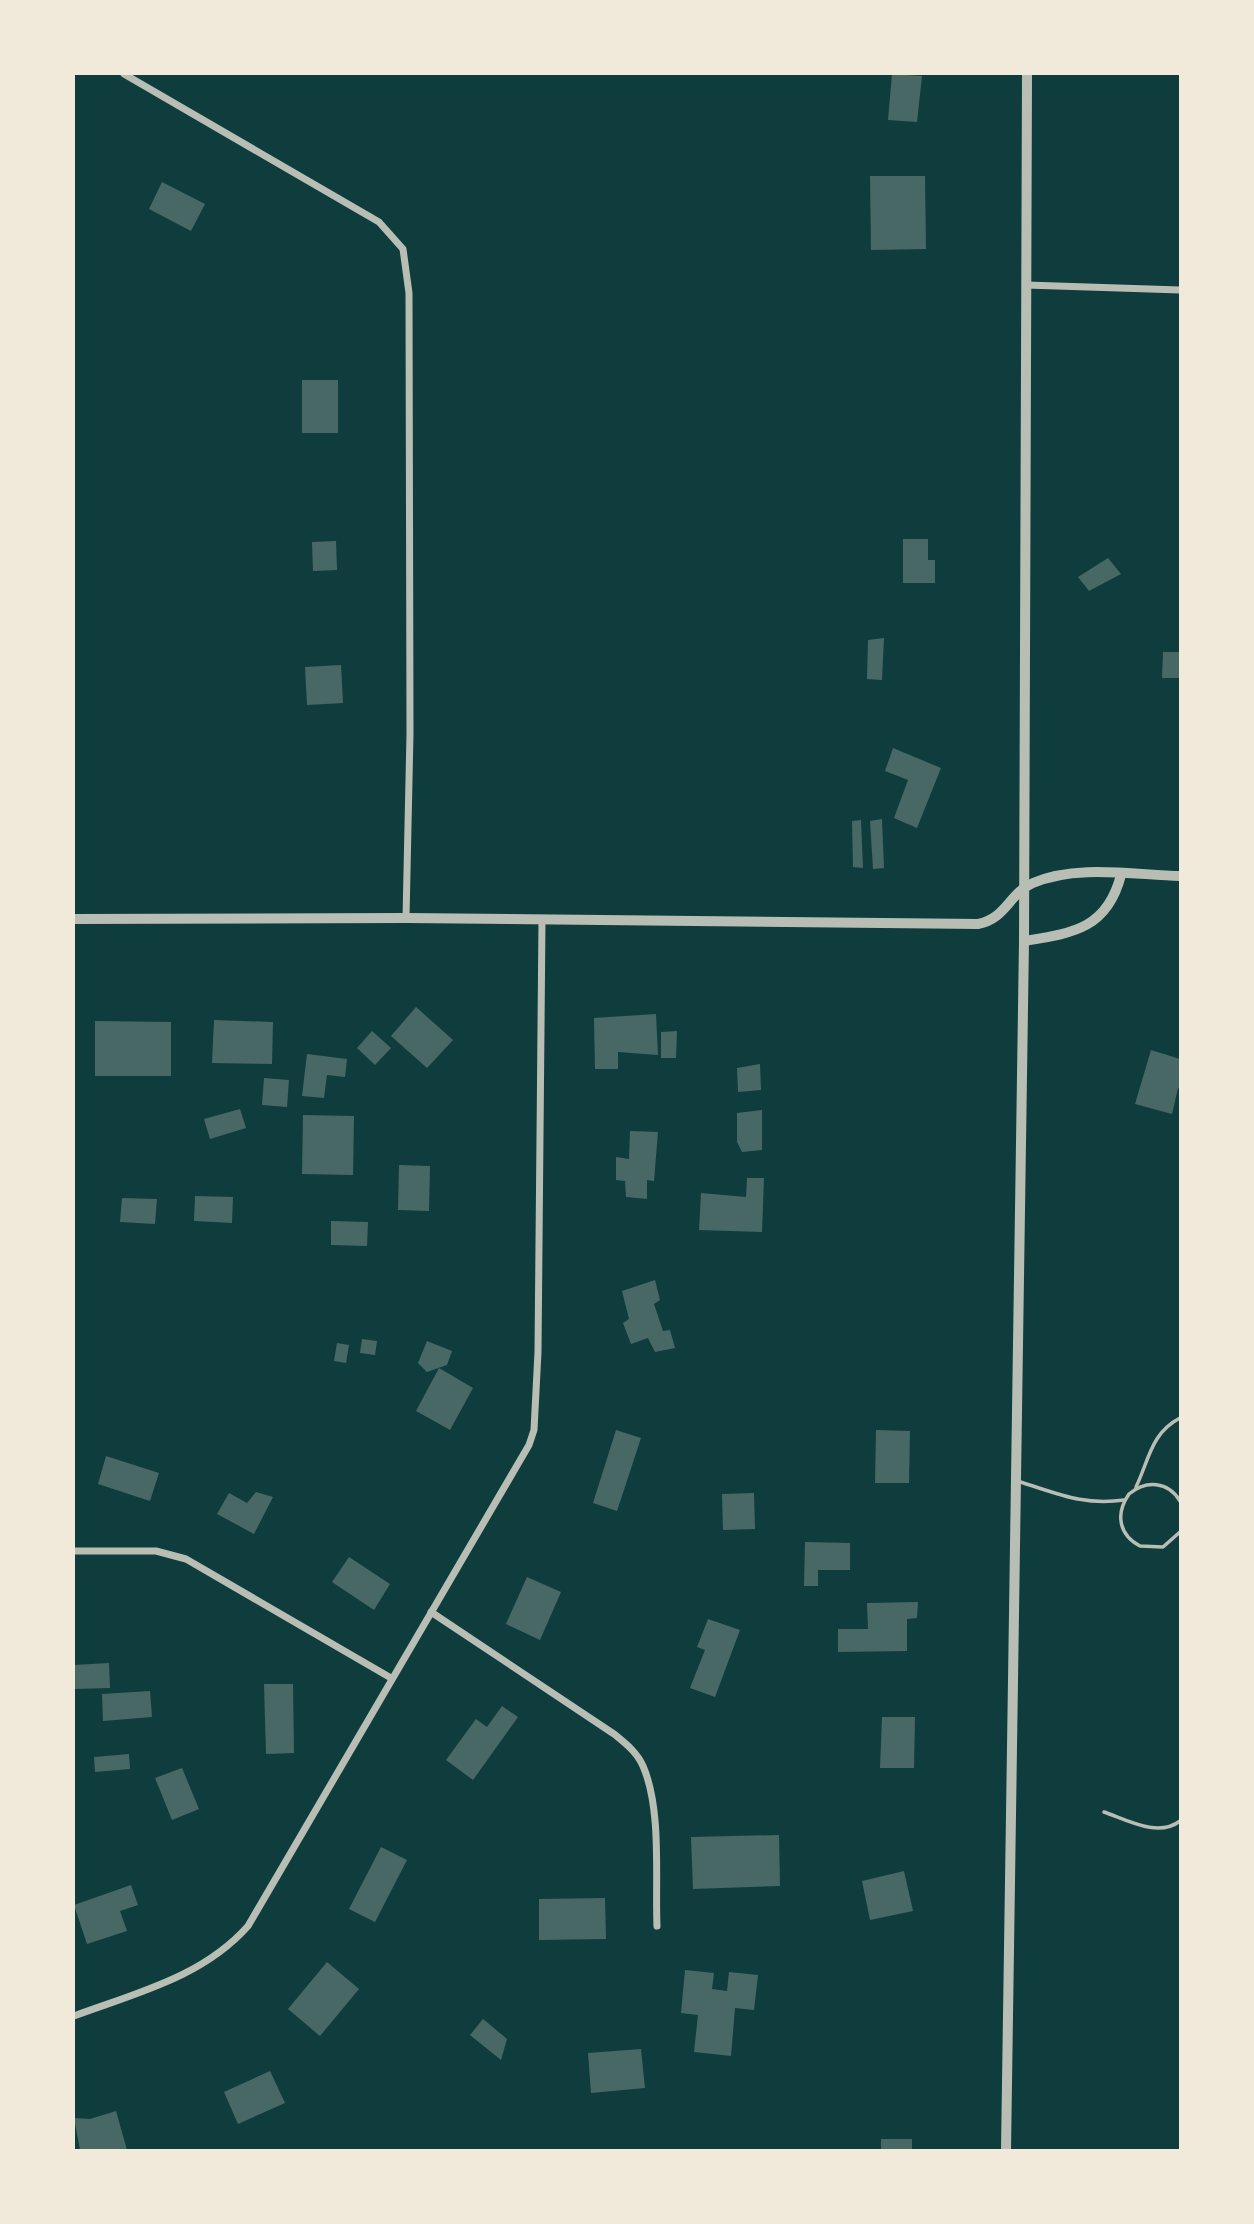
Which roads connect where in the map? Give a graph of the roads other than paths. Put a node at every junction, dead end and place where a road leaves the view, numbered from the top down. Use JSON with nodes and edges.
{"nodes":[{"id":1,"x":124,"y":74,"type":"edge"},
{"id":2,"x":1027,"y":74,"type":"edge"},
{"id":3,"x":1026,"y":285,"type":"junction"},
{"id":4,"x":1181,"y":290,"type":"edge"},
{"id":5,"x":1121,"y":875,"type":"junction"},
{"id":6,"x":1181,"y":876,"type":"edge"},
{"id":7,"x":1024,"y":887,"type":"junction"},
{"id":8,"x":406,"y":918,"type":"junction"},
{"id":9,"x":74,"y":919,"type":"edge"},
{"id":10,"x":542,"y":920,"type":"junction"},
{"id":11,"x":1024,"y":941,"type":"junction"},
{"id":12,"x":1181,"y":1418,"type":"edge"},
{"id":13,"x":1016,"y":1481,"type":"junction"},
{"id":14,"x":1135,"y":1489,"type":"junction"},
{"id":15,"x":1125,"y":1500,"type":"junction"},
{"id":16,"x":1181,"y":1501,"type":"edge"},
{"id":17,"x":1181,"y":1532,"type":"edge"},
{"id":18,"x":74,"y":1551,"type":"edge"},
{"id":19,"x":431,"y":1612,"type":"junction"},
{"id":20,"x":391,"y":1678,"type":"junction"},
{"id":21,"x":1104,"y":1812,"type":"dead end"},
{"id":22,"x":1181,"y":1821,"type":"edge"},
{"id":23,"x":657,"y":1926,"type":"dead end"},
{"id":24,"x":74,"y":2016,"type":"edge"},
{"id":25,"x":1006,"y":2151,"type":"edge"}],
"edges":[{"from":1,"to":8,"type":"street"},
{"from":2,"to":3,"type":"street"},
{"from":3,"to":4,"type":"street"},
{"from":3,"to":7,"type":"street"},
{"from":5,"to":6,"type":"street"},
{"from":5,"to":7,"type":"street"},
{"from":5,"to":11,"type":"street"},
{"from":7,"to":10,"type":"street"},
{"from":7,"to":11,"type":"street"},
{"from":8,"to":9,"type":"street"},
{"from":8,"to":10,"type":"street"},
{"from":10,"to":19,"type":"street"},
{"from":11,"to":13,"type":"street"},
{"from":12,"to":14,"type":"lane"},
{"from":13,"to":15,"type":"lane"},
{"from":13,"to":25,"type":"street"},
{"from":14,"to":15,"type":"lane"},
{"from":14,"to":16,"type":"lane"},
{"from":15,"to":17,"type":"lane"},
{"from":18,"to":20,"type":"street"},
{"from":19,"to":20,"type":"street"},
{"from":19,"to":23,"type":"street"},
{"from":20,"to":24,"type":"street"},
{"from":21,"to":22,"type":"lane"}]}
